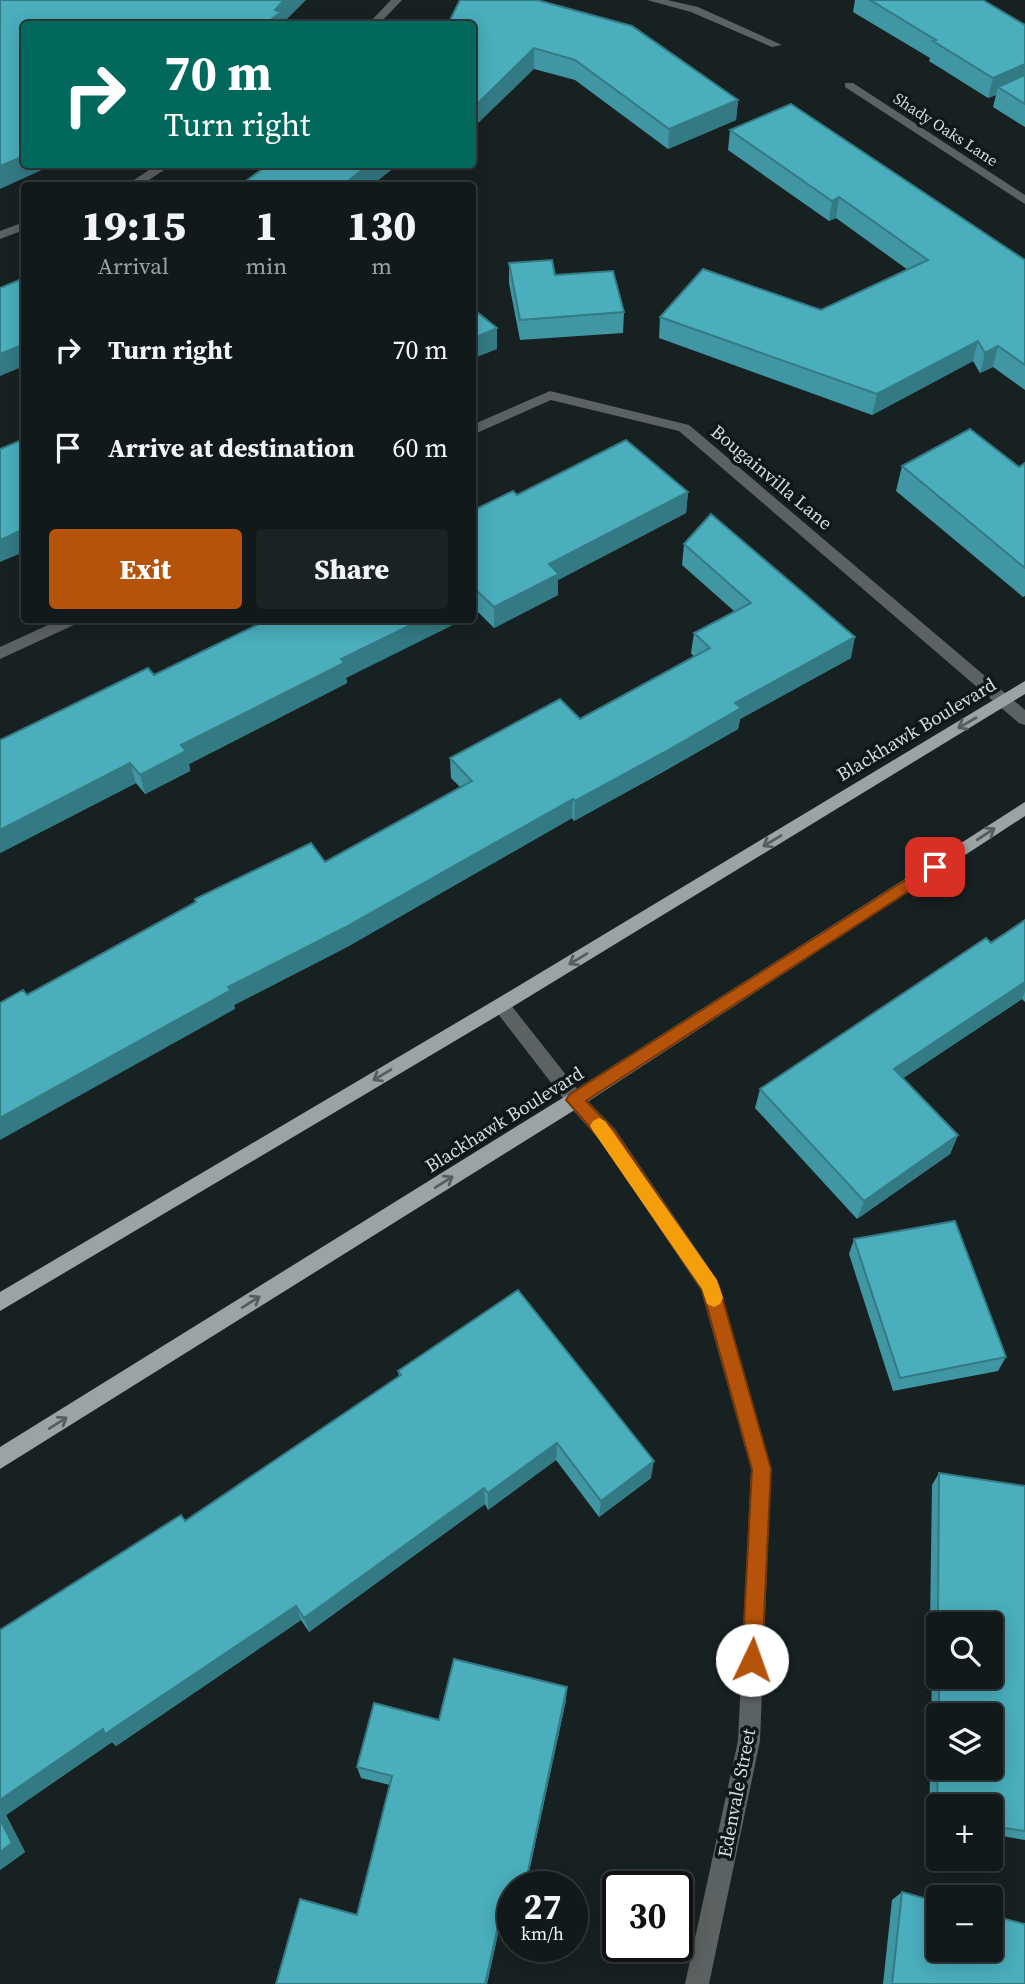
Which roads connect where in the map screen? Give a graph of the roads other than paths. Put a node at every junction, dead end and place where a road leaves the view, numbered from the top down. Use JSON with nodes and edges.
{"nodes":[{"id":1,"x":397,"y":0,"type":"edge"},
{"id":2,"x":652,"y":0,"type":"edge"},
{"id":3,"x":376,"y":21,"type":"edge"},
{"id":4,"x":776,"y":46,"type":"dead end"},
{"id":5,"x":849,"y":85,"type":"dead end"},
{"id":6,"x":160,"y":168,"type":"edge"},
{"id":7,"x":138,"y":182,"type":"edge"},
{"id":8,"x":1025,"y":200,"type":"edge"},
{"id":9,"x":21,"y":227,"type":"edge"},
{"id":10,"x":0,"y":235,"type":"edge"},
{"id":11,"x":476,"y":429,"type":"edge"},
{"id":12,"x":65,"y":623,"type":"edge"},
{"id":13,"x":0,"y":653,"type":"edge"},
{"id":14,"x":1025,"y":687,"type":"edge"},
{"id":15,"x":1005,"y":702,"type":"junction"},
{"id":16,"x":1025,"y":719,"type":"edge"},
{"id":17,"x":1025,"y":808,"type":"edge"},
{"id":18,"x":501,"y":1005,"type":"junction"},
{"id":19,"x":575,"y":1100,"type":"junction"},
{"id":20,"x":0,"y":1302,"type":"edge"},
{"id":21,"x":0,"y":1459,"type":"edge"},
{"id":22,"x":697,"y":1984,"type":"edge"}],
"edges":[{"from":1,"to":3,"type":"street"},
{"from":2,"to":4,"type":"street"},
{"from":5,"to":8,"type":"street","name":"Shady Oaks Lane"},
{"from":6,"to":7,"type":"street"},
{"from":9,"to":10,"type":"street"},
{"from":11,"to":15,"type":"street","name":"Bougainvilla Lane"},
{"from":12,"to":13,"type":"street"},
{"from":14,"to":15,"type":"main road","name":"Blackhawk Boulevard"},
{"from":15,"to":16,"type":"street","name":"Bougainvilla Lane"},
{"from":15,"to":18,"type":"main road","name":"Blackhawk Boulevard","one_way":true},
{"from":19,"to":17,"type":"main road","name":"Blackhawk Boulevard","one_way":true},
{"from":18,"to":19,"type":"street","name":"Edenvale Street"},
{"from":18,"to":20,"type":"main road","name":"Blackhawk Boulevard","one_way":true},
{"from":21,"to":19,"type":"main road","name":"Blackhawk Boulevard","one_way":true},
{"from":19,"to":22,"type":"street","name":"Edenvale Street"}]}
